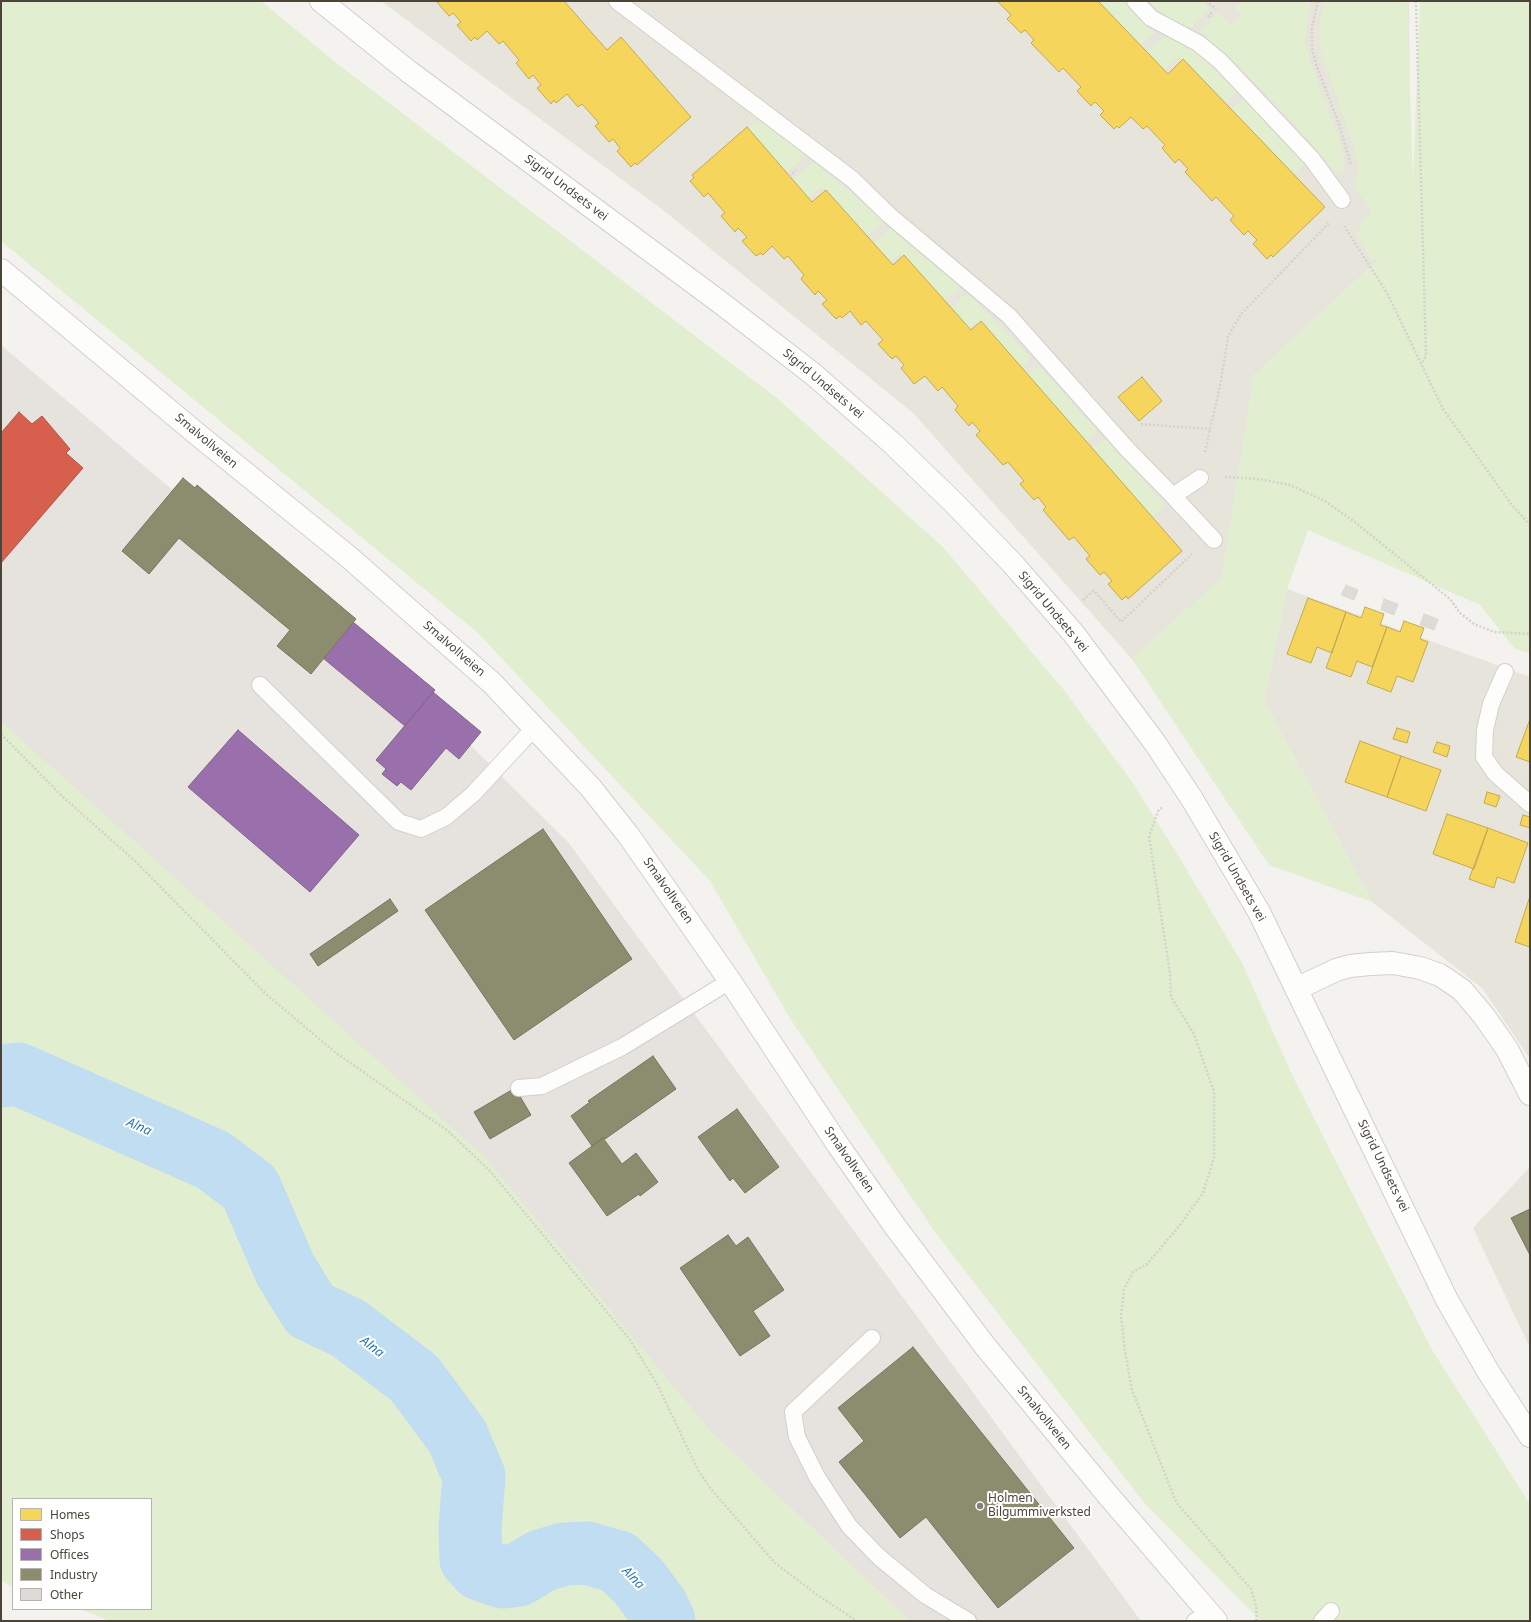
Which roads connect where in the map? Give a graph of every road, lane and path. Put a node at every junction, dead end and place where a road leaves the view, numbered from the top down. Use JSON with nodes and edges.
{"nodes":[{"id":1,"x":321,"y":1,"type":"edge"},
{"id":2,"x":617,"y":1,"type":"edge"},
{"id":3,"x":1134,"y":1,"type":"edge"},
{"id":4,"x":1206,"y":1,"type":"edge"},
{"id":5,"x":1318,"y":1,"type":"edge"},
{"id":6,"x":1416,"y":1,"type":"edge"},
{"id":7,"x":1216,"y":9,"type":"dead end"},
{"id":8,"x":1339,"y":207,"type":"junction"},
{"id":9,"x":1,"y":270,"type":"edge"},
{"id":10,"x":1421,"y":365,"type":"junction"},
{"id":11,"x":1138,"y":423,"type":"dead end"},
{"id":12,"x":1210,"y":429,"type":"junction"},
{"id":13,"x":1200,"y":478,"type":"junction"},
{"id":14,"x":1173,"y":496,"type":"junction"},
{"id":15,"x":1530,"y":525,"type":"edge"},
{"id":16,"x":1214,"y":540,"type":"dead end"},
{"id":17,"x":1082,"y":600,"type":"dead end"},
{"id":18,"x":1140,"y":604,"type":"dead end"},
{"id":19,"x":1530,"y":634,"type":"edge"},
{"id":20,"x":1505,"y":672,"type":"dead end"},
{"id":21,"x":260,"y":685,"type":"dead end"},
{"id":22,"x":535,"y":727,"type":"junction"},
{"id":23,"x":1,"y":734,"type":"edge"},
{"id":24,"x":1530,"y":804,"type":"edge"},
{"id":25,"x":1159,"y":809,"type":"dead end"},
{"id":26,"x":730,"y":981,"type":"junction"},
{"id":27,"x":1296,"y":989,"type":"junction"},
{"id":28,"x":519,"y":1088,"type":"dead end"},
{"id":29,"x":1530,"y":1094,"type":"edge"},
{"id":30,"x":872,"y":1338,"type":"dead end"},
{"id":31,"x":1530,"y":1436,"type":"edge"},
{"id":32,"x":1207,"y":1619,"type":"edge"},
{"id":33,"x":857,"y":1621,"type":"edge"},
{"id":34,"x":968,"y":1621,"type":"edge"},
{"id":35,"x":1255,"y":1621,"type":"edge"}],
"edges":[{"from":1,"to":27,"type":"street","name":"Sigrid Undsets vei"},
{"from":2,"to":14,"type":"lane"},
{"from":3,"to":8,"type":"lane"},
{"from":4,"to":7,"type":"path"},
{"from":5,"to":8,"type":"path"},
{"from":6,"to":10,"type":"path"},
{"from":8,"to":10,"type":"path"},
{"from":8,"to":12,"type":"path"},
{"from":9,"to":22,"type":"street","name":"Smalvollveien"},
{"from":10,"to":15,"type":"path"},
{"from":11,"to":12,"type":"path"},
{"from":12,"to":13,"type":"path"},
{"from":13,"to":14,"type":"lane"},
{"from":13,"to":19,"type":"path"},
{"from":14,"to":16,"type":"lane"},
{"from":17,"to":18,"type":"path"},
{"from":20,"to":24,"type":"lane"},
{"from":21,"to":22,"type":"lane"},
{"from":22,"to":26,"type":"street","name":"Smalvollveien"},
{"from":23,"to":33,"type":"path"},
{"from":25,"to":35,"type":"path"},
{"from":26,"to":28,"type":"lane"},
{"from":26,"to":32,"type":"street","name":"Smalvollveien"},
{"from":27,"to":29,"type":"street"},
{"from":27,"to":31,"type":"street","name":"Sigrid Undsets vei"},
{"from":30,"to":34,"type":"lane"}]}
